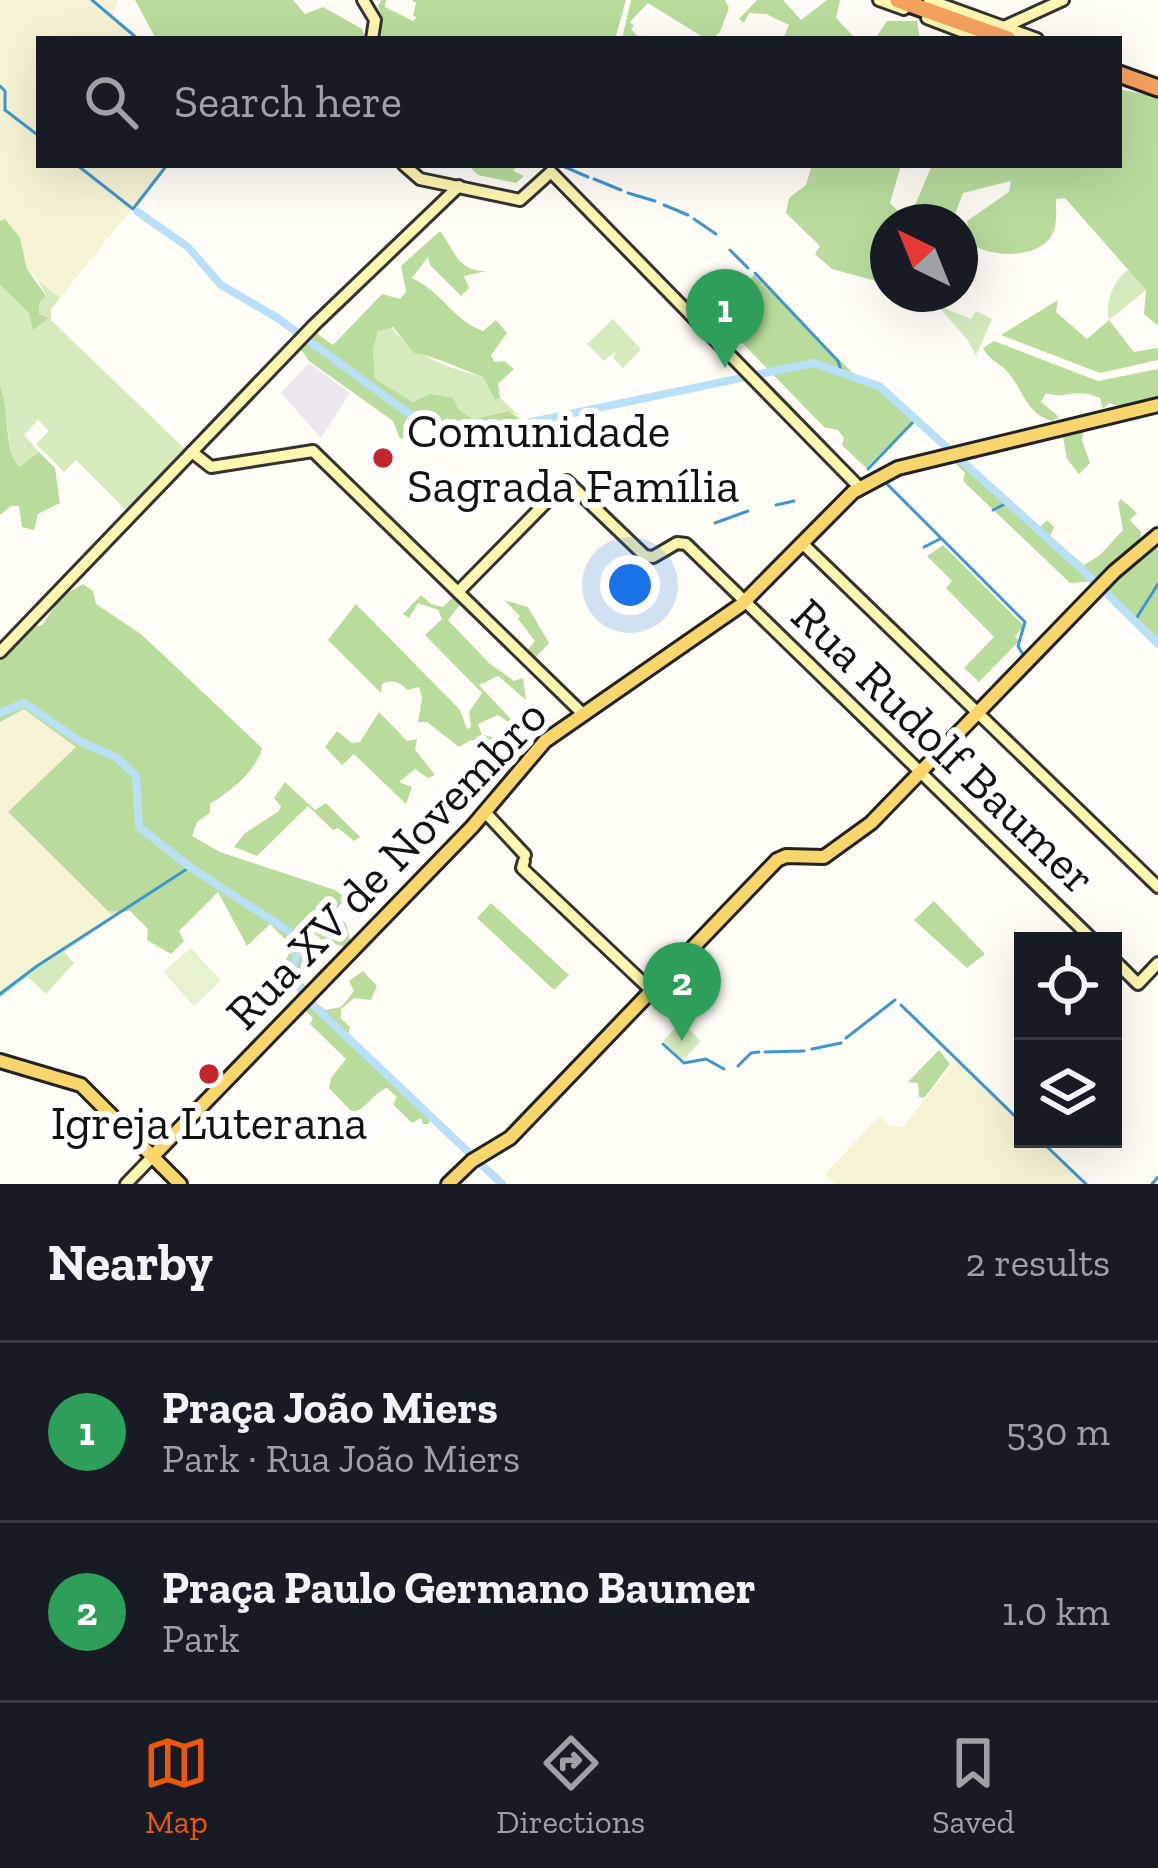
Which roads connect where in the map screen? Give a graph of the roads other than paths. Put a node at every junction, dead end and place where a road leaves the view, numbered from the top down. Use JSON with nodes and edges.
{"nodes":[{"id":1,"x":363,"y":0,"type":"edge"},
{"id":2,"x":879,"y":0,"type":"edge"},
{"id":3,"x":898,"y":0,"type":"edge"},
{"id":4,"x":911,"y":0,"type":"edge"},
{"id":5,"x":929,"y":0,"type":"edge"},
{"id":6,"x":1063,"y":0,"type":"edge"},
{"id":7,"x":1028,"y":19,"type":"junction"},
{"id":8,"x":372,"y":36,"type":"edge"},
{"id":9,"x":974,"y":36,"type":"edge"},
{"id":10,"x":1019,"y":36,"type":"edge"},
{"id":11,"x":1122,"y":77,"type":"edge"},
{"id":12,"x":1158,"y":88,"type":"edge"},
{"id":13,"x":407,"y":168,"type":"edge"},
{"id":14,"x":459,"y":186,"type":"junction"},
{"id":15,"x":1158,"y":404,"type":"edge"},
{"id":16,"x":192,"y":452,"type":"junction"},
{"id":17,"x":860,"y":487,"type":"junction"},
{"id":18,"x":1158,"y":535,"type":"edge"},
{"id":19,"x":802,"y":543,"type":"junction"},
{"id":20,"x":458,"y":592,"type":"junction"},
{"id":21,"x":745,"y":602,"type":"junction"},
{"id":22,"x":0,"y":652,"type":"edge"},
{"id":23,"x":979,"y":712,"type":"junction"},
{"id":24,"x":583,"y":713,"type":"junction"},
{"id":25,"x":920,"y":772,"type":"junction"},
{"id":26,"x":485,"y":812,"type":"junction"},
{"id":27,"x":1158,"y":887,"type":"edge"},
{"id":28,"x":1085,"y":932,"type":"edge"},
{"id":29,"x":1158,"y":963,"type":"edge"},
{"id":30,"x":1122,"y":968,"type":"edge"},
{"id":31,"x":652,"y":991,"type":"junction"},
{"id":32,"x":0,"y":1061,"type":"edge"},
{"id":33,"x":153,"y":1156,"type":"junction"},
{"id":34,"x":126,"y":1184,"type":"edge"},
{"id":35,"x":180,"y":1184,"type":"edge"},
{"id":36,"x":448,"y":1184,"type":"edge"}],
"edges":[{"from":1,"to":8,"type":"street"},
{"from":2,"to":9,"type":"street"},
{"from":3,"to":10,"type":"highway"},
{"from":4,"to":10,"type":"highway"},
{"from":5,"to":10,"type":"street"},
{"from":6,"to":7,"type":"street"},
{"from":7,"to":10,"type":"street"},
{"from":7,"to":10,"type":"street"},
{"from":11,"to":12,"type":"highway"},
{"from":13,"to":14,"type":"street"},
{"from":14,"to":16,"type":"street"},
{"from":14,"to":17,"type":"street"},
{"from":15,"to":17,"type":"main road","name":"Rua XV de Novembro"},
{"from":16,"to":20,"type":"street"},
{"from":16,"to":22,"type":"street"},
{"from":17,"to":19,"type":"main road","name":"Rua XV de Novembro"},
{"from":18,"to":23,"type":"main road"},
{"from":19,"to":21,"type":"main road","name":"Rua XV de Novembro"},
{"from":19,"to":23,"type":"street"},
{"from":20,"to":21,"type":"street","name":"Rua Rudolf Baumer"},
{"from":20,"to":24,"type":"street"},
{"from":21,"to":24,"type":"main road","name":"Rua XV de Novembro"},
{"from":21,"to":25,"type":"street","name":"Rua Rudolf Baumer"},
{"from":23,"to":25,"type":"main road"},
{"from":23,"to":27,"type":"street"},
{"from":24,"to":26,"type":"main road","name":"Rua XV de Novembro"},
{"from":25,"to":28,"type":"street","name":"Rua Rudolf Baumer"},
{"from":25,"to":31,"type":"main road"},
{"from":26,"to":31,"type":"street"},
{"from":26,"to":33,"type":"main road","name":"Rua XV de Novembro"},
{"from":29,"to":30,"type":"street","name":"Rua Rudolf Baumer"},
{"from":31,"to":36,"type":"main road"},
{"from":32,"to":33,"type":"main road"},
{"from":33,"to":34,"type":"street","name":"Rua XV de Novembro"},
{"from":33,"to":35,"type":"main road"}]}
